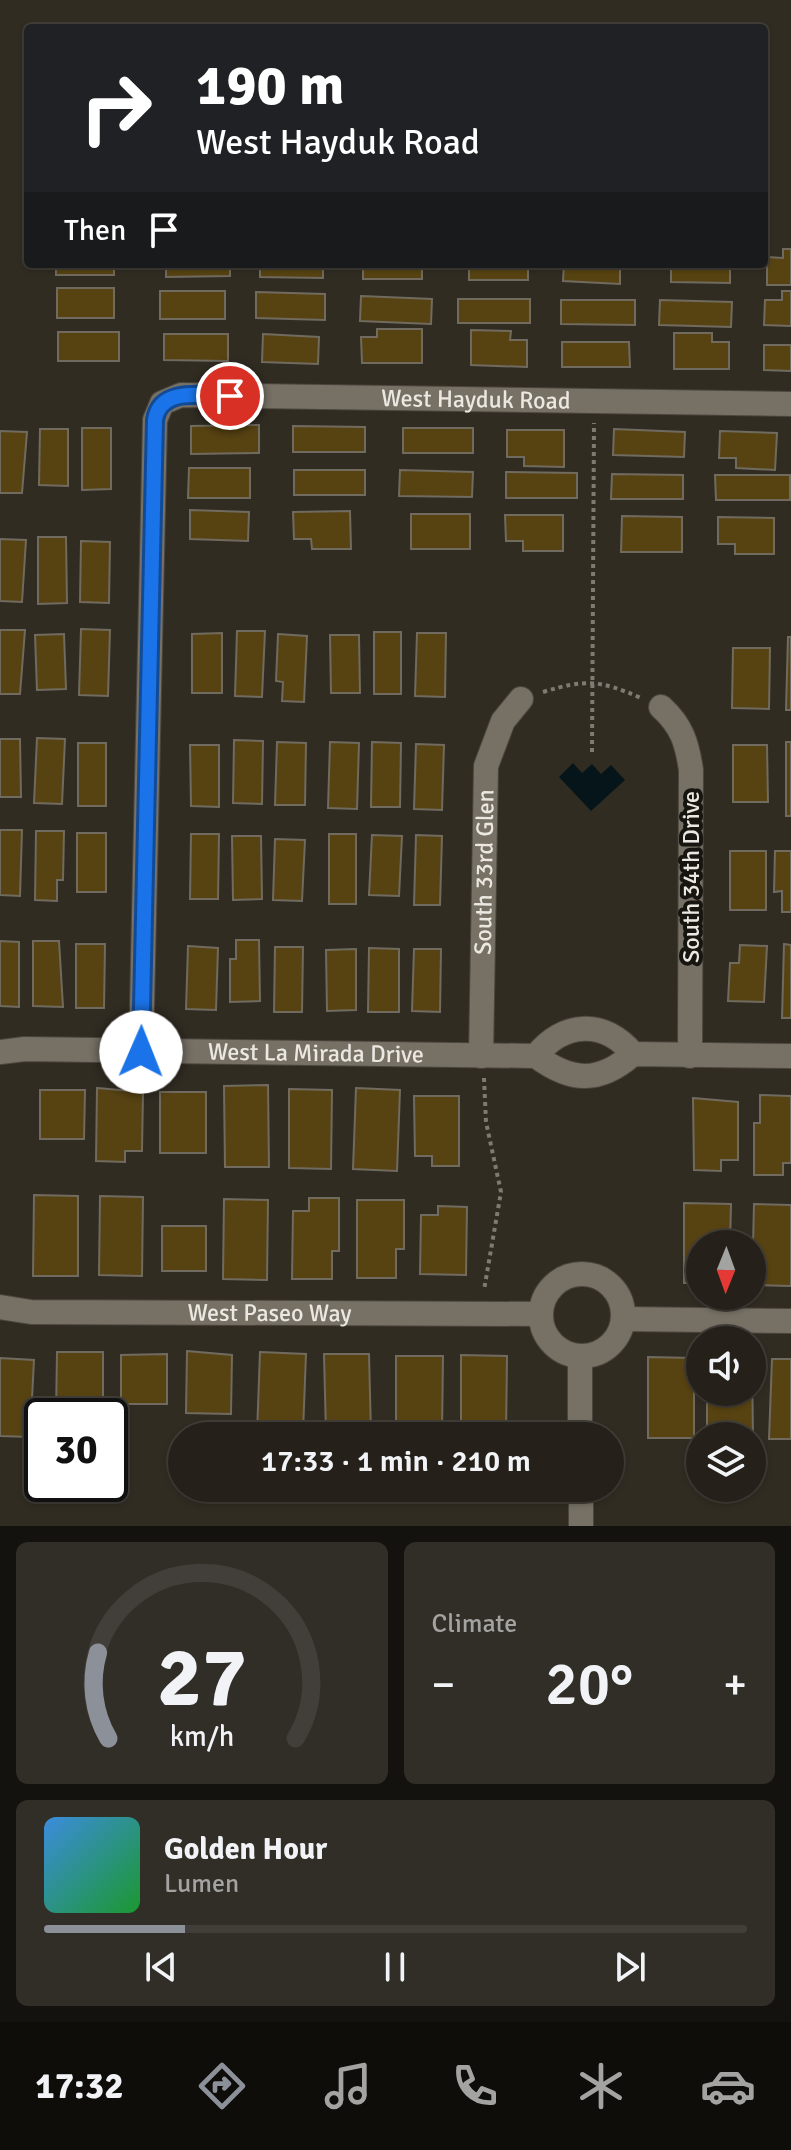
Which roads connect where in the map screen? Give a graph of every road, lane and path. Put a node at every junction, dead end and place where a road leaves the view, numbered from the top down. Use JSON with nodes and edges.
{"nodes":[{"id":1,"x":594,"y":403,"type":"junction"},
{"id":2,"x":791,"y":404,"type":"edge"},
{"id":3,"x":592,"y":681,"type":"junction"},
{"id":4,"x":521,"y":699,"type":"joint"},
{"id":5,"x":661,"y":707,"type":"joint"},
{"id":6,"x":592,"y":752,"type":"dead end"},
{"id":7,"x":0,"y":1052,"type":"edge"},
{"id":8,"x":141,"y":1052,"type":"junction"},
{"id":9,"x":633,"y":1054,"type":"junction"},
{"id":10,"x":481,"y":1056,"type":"junction"},
{"id":11,"x":536,"y":1056,"type":"junction"},
{"id":12,"x":690,"y":1056,"type":"junction"},
{"id":13,"x":791,"y":1056,"type":"edge"},
{"id":14,"x":0,"y":1308,"type":"edge"},
{"id":15,"x":480,"y":1314,"type":"junction"},
{"id":16,"x":541,"y":1314,"type":"junction"},
{"id":17,"x":624,"y":1319,"type":"junction"},
{"id":18,"x":791,"y":1321,"type":"edge"},
{"id":19,"x":580,"y":1356,"type":"junction"},
{"id":20,"x":580,"y":1422,"type":"edge"},
{"id":21,"x":581,"y":1502,"type":"edge"},
{"id":22,"x":581,"y":1526,"type":"edge"}],
"edges":[{"from":1,"to":2,"type":"street","name":"West Hayduk Road"},
{"from":1,"to":3,"type":"path"},
{"from":1,"to":8,"type":"street","name":"West Hayduk Road"},
{"from":3,"to":4,"type":"path"},
{"from":3,"to":5,"type":"path"},
{"from":3,"to":6,"type":"path"},
{"from":4,"to":10,"type":"street","name":"South 33rd Glen"},
{"from":5,"to":12,"type":"street","name":"South 34th Drive"},
{"from":7,"to":8,"type":"street","name":"West La Mirada Drive"},
{"from":8,"to":10,"type":"street","name":"West La Mirada Drive"},
{"from":9,"to":11,"type":"street","name":"West La Mirada Drive"},
{"from":9,"to":11,"type":"street"},
{"from":9,"to":12,"type":"street"},
{"from":10,"to":11,"type":"street","name":"West La Mirada Drive"},
{"from":10,"to":15,"type":"path"},
{"from":12,"to":13,"type":"street"},
{"from":14,"to":15,"type":"street","name":"West Paseo Way"},
{"from":15,"to":16,"type":"street","name":"West Paseo Way"},
{"from":16,"to":17,"type":"street"},
{"from":16,"to":19,"type":"street"},
{"from":17,"to":18,"type":"street"},
{"from":17,"to":19,"type":"street"},
{"from":19,"to":20,"type":"street"},
{"from":21,"to":22,"type":"street"}]}
